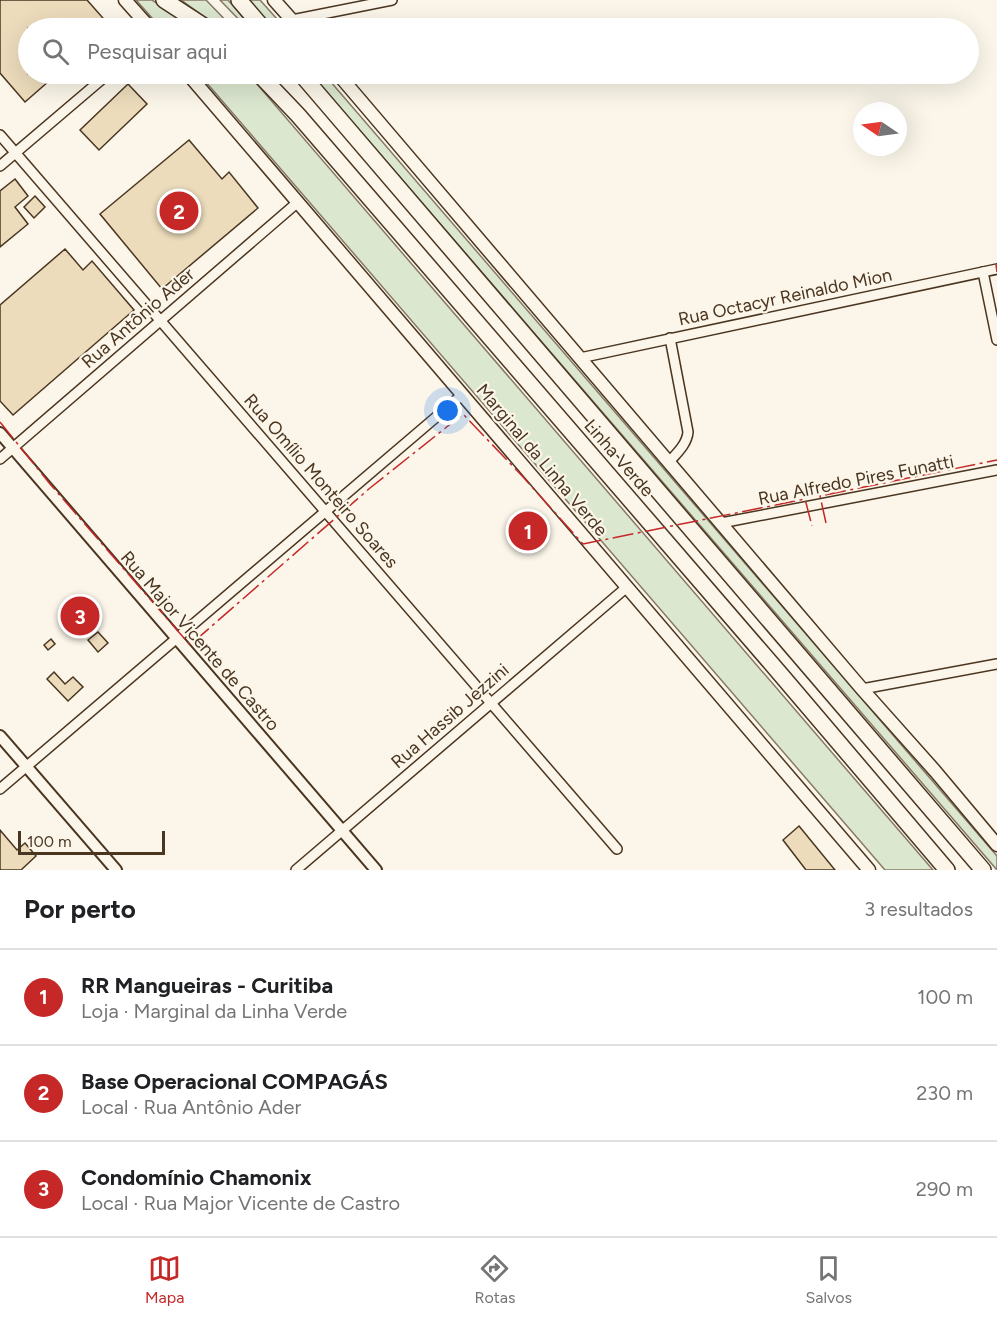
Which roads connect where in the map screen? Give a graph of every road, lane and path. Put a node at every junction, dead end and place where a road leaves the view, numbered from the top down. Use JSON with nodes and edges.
{"nodes":[{"id":1,"x":126,"y":0,"type":"edge"},
{"id":2,"x":164,"y":0,"type":"edge"},
{"id":3,"x":239,"y":0,"type":"edge"},
{"id":4,"x":274,"y":0,"type":"edge"},
{"id":5,"x":392,"y":0,"type":"edge"},
{"id":6,"x":141,"y":18,"type":"edge"},
{"id":7,"x":192,"y":18,"type":"edge"},
{"id":8,"x":254,"y":18,"type":"edge"},
{"id":9,"x":290,"y":18,"type":"edge"},
{"id":10,"x":319,"y":18,"type":"edge"},
{"id":11,"x":96,"y":84,"type":"edge"},
{"id":12,"x":197,"y":84,"type":"edge"},
{"id":13,"x":268,"y":84,"type":"edge"},
{"id":14,"x":311,"y":84,"type":"edge"},
{"id":15,"x":347,"y":84,"type":"edge"},
{"id":16,"x":0,"y":135,"type":"edge"},
{"id":17,"x":16,"y":153,"type":"junction"},
{"id":18,"x":0,"y":166,"type":"edge"},
{"id":19,"x":298,"y":202,"type":"junction"},
{"id":20,"x":997,"y":269,"type":"edge"},
{"id":21,"x":983,"y":272,"type":"junction"},
{"id":22,"x":160,"y":321,"type":"junction"},
{"id":23,"x":670,"y":338,"type":"junction"},
{"id":24,"x":997,"y":340,"type":"edge"},
{"id":25,"x":580,"y":358,"type":"junction"},
{"id":26,"x":462,"y":394,"type":"junction"},
{"id":27,"x":0,"y":433,"type":"edge"},
{"id":28,"x":13,"y":448,"type":"junction"},
{"id":29,"x":0,"y":459,"type":"edge"},
{"id":30,"x":669,"y":462,"type":"junction"},
{"id":31,"x":997,"y":470,"type":"edge"},
{"id":32,"x":325,"y":512,"type":"junction"},
{"id":33,"x":721,"y":523,"type":"junction"},
{"id":34,"x":627,"y":587,"type":"junction"},
{"id":35,"x":177,"y":639,"type":"junction"},
{"id":36,"x":997,"y":664,"type":"edge"},
{"id":37,"x":862,"y":689,"type":"junction"},
{"id":38,"x":491,"y":703,"type":"junction"},
{"id":39,"x":0,"y":736,"type":"edge"},
{"id":40,"x":27,"y":767,"type":"junction"},
{"id":41,"x":0,"y":789,"type":"edge"},
{"id":42,"x":342,"y":831,"type":"junction"},
{"id":43,"x":997,"y":845,"type":"edge"},
{"id":44,"x":617,"y":849,"type":"dead end"},
{"id":45,"x":116,"y":870,"type":"edge"},
{"id":46,"x":296,"y":870,"type":"edge"},
{"id":47,"x":376,"y":870,"type":"edge"},
{"id":48,"x":869,"y":870,"type":"edge"},
{"id":49,"x":947,"y":870,"type":"edge"},
{"id":50,"x":983,"y":870,"type":"edge"}],
"edges":[{"from":1,"to":6,"type":"main road"},
{"from":2,"to":7,"type":"highway"},
{"from":3,"to":8,"type":"highway"},
{"from":4,"to":9,"type":"main road"},
{"from":5,"to":10,"type":"street"},
{"from":11,"to":17,"type":"street"},
{"from":12,"to":19,"type":"main road","name":"Marginal da Linha Verde"},
{"from":13,"to":49,"type":"highway","name":"Linha Verde"},
{"from":14,"to":50,"type":"highway","name":"Linha Verde"},
{"from":15,"to":25,"type":"main road"},
{"from":16,"to":17,"type":"street","name":"Rua Omílio Monteiro Soares"},
{"from":17,"to":18,"type":"street"},
{"from":17,"to":22,"type":"street","name":"Rua Omílio Monteiro Soares"},
{"from":19,"to":22,"type":"street","name":"Rua Antônio Ader"},
{"from":19,"to":26,"type":"main road","name":"Marginal da Linha Verde"},
{"from":20,"to":21,"type":"street","name":"Rua Octacyr Reinaldo Mion"},
{"from":21,"to":23,"type":"street","name":"Rua Octacyr Reinaldo Mion"},
{"from":21,"to":24,"type":"street"},
{"from":22,"to":28,"type":"street","name":"Rua Antônio Ader"},
{"from":22,"to":32,"type":"street","name":"Rua Omílio Monteiro Soares"},
{"from":23,"to":25,"type":"street","name":"Rua Octacyr Reinaldo Mion"},
{"from":23,"to":30,"type":"street"},
{"from":25,"to":30,"type":"main road"},
{"from":26,"to":32,"type":"street"},
{"from":26,"to":34,"type":"main road","name":"Marginal da Linha Verde"},
{"from":27,"to":28,"type":"street","name":"Rua Major Vicente de Castro"},
{"from":28,"to":29,"type":"street","name":"Rua Antônio Ader"},
{"from":28,"to":35,"type":"street","name":"Rua Major Vicente de Castro"},
{"from":30,"to":33,"type":"main road"},
{"from":31,"to":33,"type":"street","name":"Rua Alfredo Pires Funatti"},
{"from":32,"to":35,"type":"street"},
{"from":32,"to":38,"type":"street","name":"Rua Omílio Monteiro Soares"},
{"from":33,"to":37,"type":"main road"},
{"from":34,"to":38,"type":"street","name":"Rua Hassib Jezzini"},
{"from":34,"to":48,"type":"main road","name":"Marginal da Linha Verde"},
{"from":35,"to":40,"type":"street"},
{"from":35,"to":42,"type":"street","name":"Rua Major Vicente de Castro"},
{"from":36,"to":37,"type":"street"},
{"from":37,"to":43,"type":"main road"},
{"from":38,"to":42,"type":"street","name":"Rua Hassib Jezzini"},
{"from":38,"to":44,"type":"street","name":"Rua Omílio Monteiro Soares"},
{"from":39,"to":40,"type":"street"},
{"from":40,"to":41,"type":"street"},
{"from":40,"to":45,"type":"street"},
{"from":42,"to":46,"type":"street","name":"Rua Hassib Jezzini"},
{"from":42,"to":47,"type":"street","name":"Rua Major Vicente de Castro"}]}
